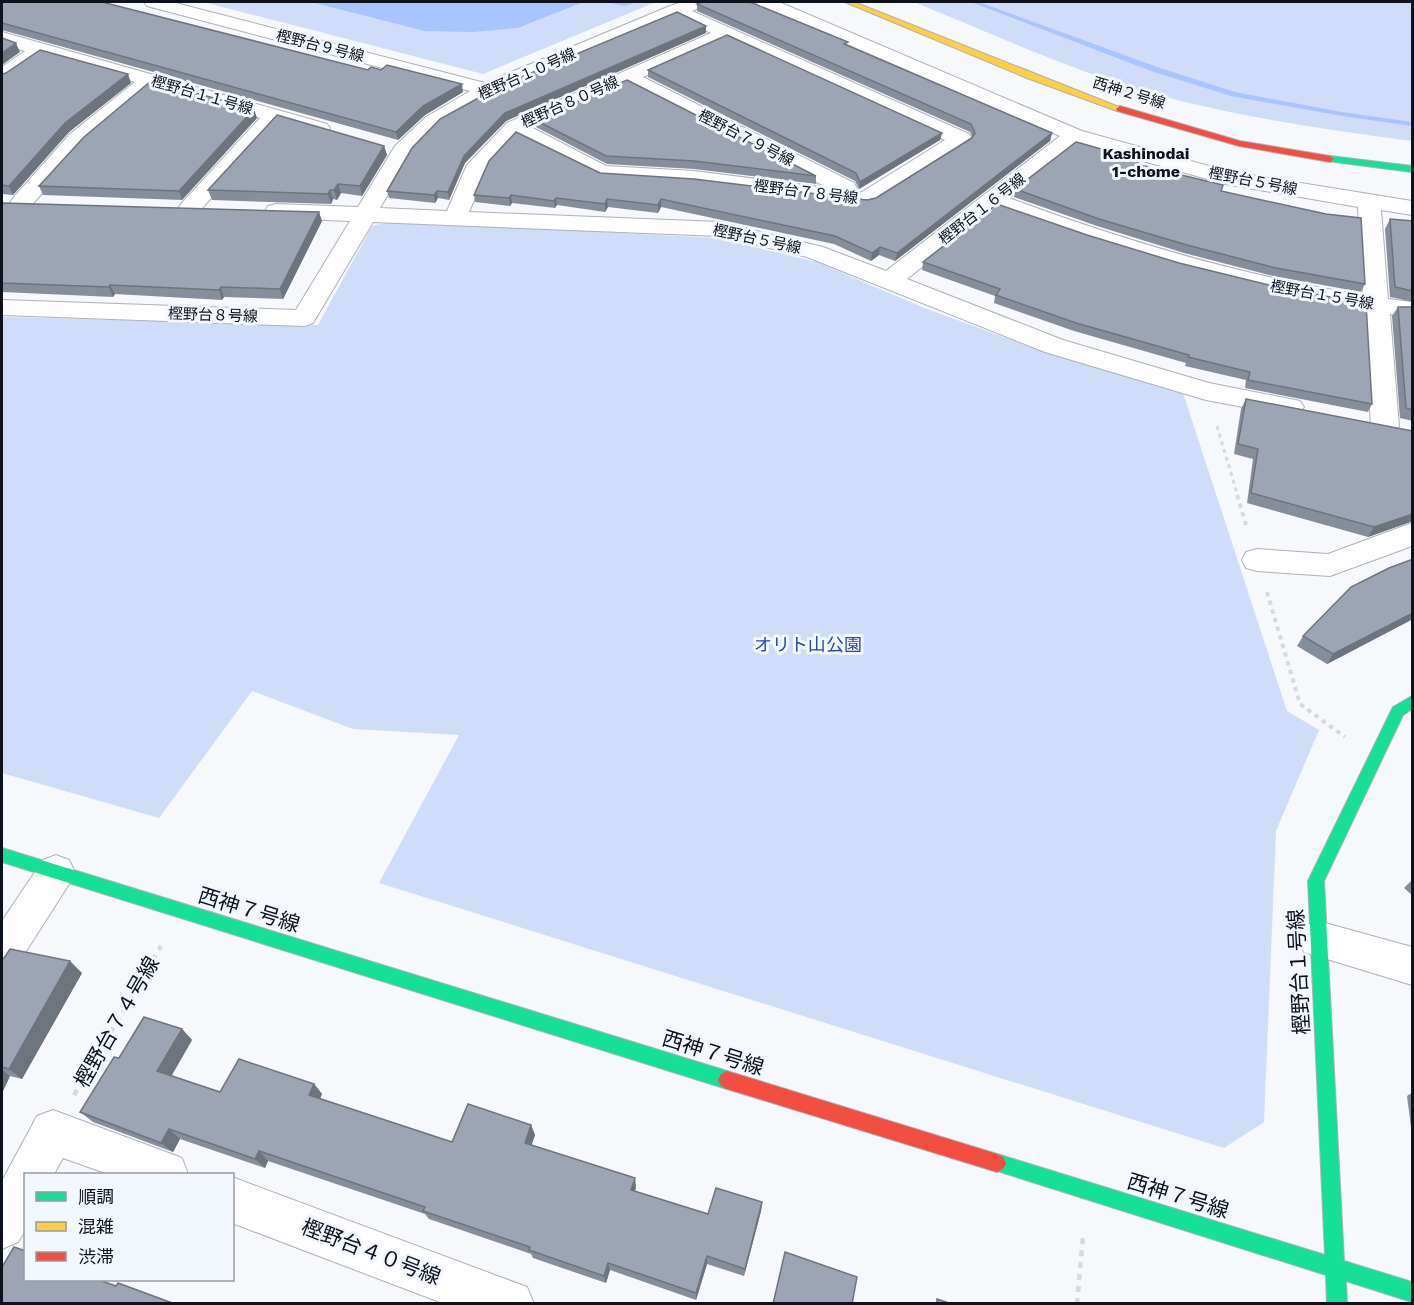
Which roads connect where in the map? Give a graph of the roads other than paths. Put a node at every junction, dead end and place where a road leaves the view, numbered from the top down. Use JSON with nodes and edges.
{"nodes":[{"id":1,"x":153,"y":2,"type":"edge"},
{"id":2,"x":697,"y":2,"type":"edge"},
{"id":3,"x":765,"y":2,"type":"edge"},
{"id":4,"x":849,"y":2,"type":"edge"},
{"id":5,"x":676,"y":10,"type":"junction"},
{"id":6,"x":727,"y":33,"type":"junction"},
{"id":7,"x":2,"y":38,"type":"edge"},
{"id":8,"x":40,"y":49,"type":"junction"},
{"id":9,"x":2,"y":76,"type":"edge"},
{"id":10,"x":627,"y":77,"type":"junction"},
{"id":11,"x":150,"y":80,"type":"junction"},
{"id":12,"x":487,"y":88,"type":"junction"},
{"id":13,"x":274,"y":115,"type":"junction"},
{"id":14,"x":514,"y":127,"type":"junction"},
{"id":15,"x":339,"y":133,"type":"edge"},
{"id":16,"x":1075,"y":135,"type":"junction"},
{"id":17,"x":382,"y":145,"type":"edge"},
{"id":18,"x":403,"y":152,"type":"junction"},
{"id":19,"x":1413,"y":169,"type":"edge"},
{"id":20,"x":866,"y":198,"type":"junction"},
{"id":21,"x":993,"y":200,"type":"junction"},
{"id":22,"x":1369,"y":202,"type":"junction"},
{"id":23,"x":11,"y":203,"type":"edge"},
{"id":24,"x":55,"y":204,"type":"edge"},
{"id":25,"x":1413,"y":208,"type":"edge"},
{"id":26,"x":365,"y":214,"type":"junction"},
{"id":27,"x":455,"y":218,"type":"junction"},
{"id":28,"x":888,"y":282,"type":"junction"},
{"id":29,"x":1376,"y":305,"type":"junction"},
{"id":30,"x":2,"y":308,"type":"edge"},
{"id":31,"x":1413,"y":309,"type":"edge"},
{"id":32,"x":1307,"y":411,"type":"edge"},
{"id":33,"x":1384,"y":426,"type":"edge"},
{"id":34,"x":1413,"y":534,"type":"edge"},
{"id":35,"x":1257,"y":560,"type":"dead end"},
{"id":36,"x":1413,"y":702,"type":"edge"},
{"id":37,"x":2,"y":855,"type":"edge"},
{"id":38,"x":56,"y":872,"type":"junction"},
{"id":39,"x":1318,"y":939,"type":"junction"},
{"id":40,"x":2,"y":954,"type":"edge"},
{"id":41,"x":1413,"y":966,"type":"edge"},
{"id":42,"x":31,"y":1173,"type":"edge"},
{"id":43,"x":163,"y":1173,"type":"edge"},
{"id":44,"x":24,"y":1186,"type":"edge"},
{"id":45,"x":234,"y":1201,"type":"edge"},
{"id":46,"x":2,"y":1226,"type":"edge"},
{"id":47,"x":1336,"y":1267,"type":"junction"},
{"id":48,"x":1413,"y":1292,"type":"edge"},
{"id":49,"x":510,"y":1304,"type":"edge"},
{"id":50,"x":1336,"y":1304,"type":"edge"}],
"edges":[{"from":1,"to":12,"type":"street","name":"樫野台９号線"},
{"from":2,"to":5,"type":"street","name":"樫野台１０号線"},
{"from":3,"to":16,"type":"street","name":"樫野台５号線"},
{"from":4,"to":19,"type":"street","name":"西神２号線"},
{"from":5,"to":6,"type":"street","name":"樫野台７８号線"},
{"from":5,"to":12,"type":"street","name":"樫野台１０号線"},
{"from":6,"to":10,"type":"street","name":"樫野台８０号線"},
{"from":6,"to":20,"type":"street","name":"樫野台７８号線"},
{"from":7,"to":8,"type":"street","name":"樫野台１１号線"},
{"from":8,"to":9,"type":"street"},
{"from":8,"to":11,"type":"street","name":"樫野台１１号線"},
{"from":10,"to":14,"type":"street","name":"樫野台８０号線"},
{"from":10,"to":20,"type":"street","name":"樫野台７９号線"},
{"from":11,"to":13,"type":"street","name":"樫野台１１号線"},
{"from":11,"to":23,"type":"street"},
{"from":12,"to":18,"type":"street","name":"樫野台１０号線"},
{"from":13,"to":15,"type":"street","name":"樫野台１１号線"},
{"from":13,"to":26,"type":"street","name":"樫野台５号線"},
{"from":14,"to":20,"type":"street","name":"樫野台７８号線"},
{"from":14,"to":27,"type":"street","name":"樫野台８０号線"},
{"from":16,"to":21,"type":"street","name":"樫野台１６号線"},
{"from":16,"to":22,"type":"street","name":"樫野台５号線"},
{"from":17,"to":18,"type":"street"},
{"from":18,"to":26,"type":"street","name":"樫野台１０号線"},
{"from":21,"to":28,"type":"street","name":"樫野台１６号線"},
{"from":21,"to":29,"type":"street","name":"樫野台１５号線"},
{"from":22,"to":25,"type":"street","name":"樫野台５号線"},
{"from":22,"to":29,"type":"street"},
{"from":23,"to":24,"type":"street"},
{"from":26,"to":27,"type":"street","name":"樫野台５号線"},
{"from":26,"to":30,"type":"street","name":"樫野台８号線"},
{"from":27,"to":28,"type":"street","name":"樫野台５号線"},
{"from":28,"to":32,"type":"street","name":"樫野台５号線"},
{"from":29,"to":31,"type":"street","name":"樫野台１５号線"},
{"from":29,"to":33,"type":"street"},
{"from":34,"to":35,"type":"street"},
{"from":36,"to":39,"type":"street","name":"樫野台１号線"},
{"from":37,"to":38,"type":"street","name":"西神７号線"},
{"from":38,"to":40,"type":"street"},
{"from":38,"to":47,"type":"street","name":"西神７号線"},
{"from":39,"to":41,"type":"street"},
{"from":39,"to":47,"type":"street","name":"樫野台１号線"},
{"from":42,"to":43,"type":"street"},
{"from":44,"to":46,"type":"street"},
{"from":45,"to":49,"type":"street","name":"樫野台４０号線"},
{"from":47,"to":48,"type":"street","name":"西神７号線"},
{"from":47,"to":50,"type":"street","name":"樫野台１号線"}]}
